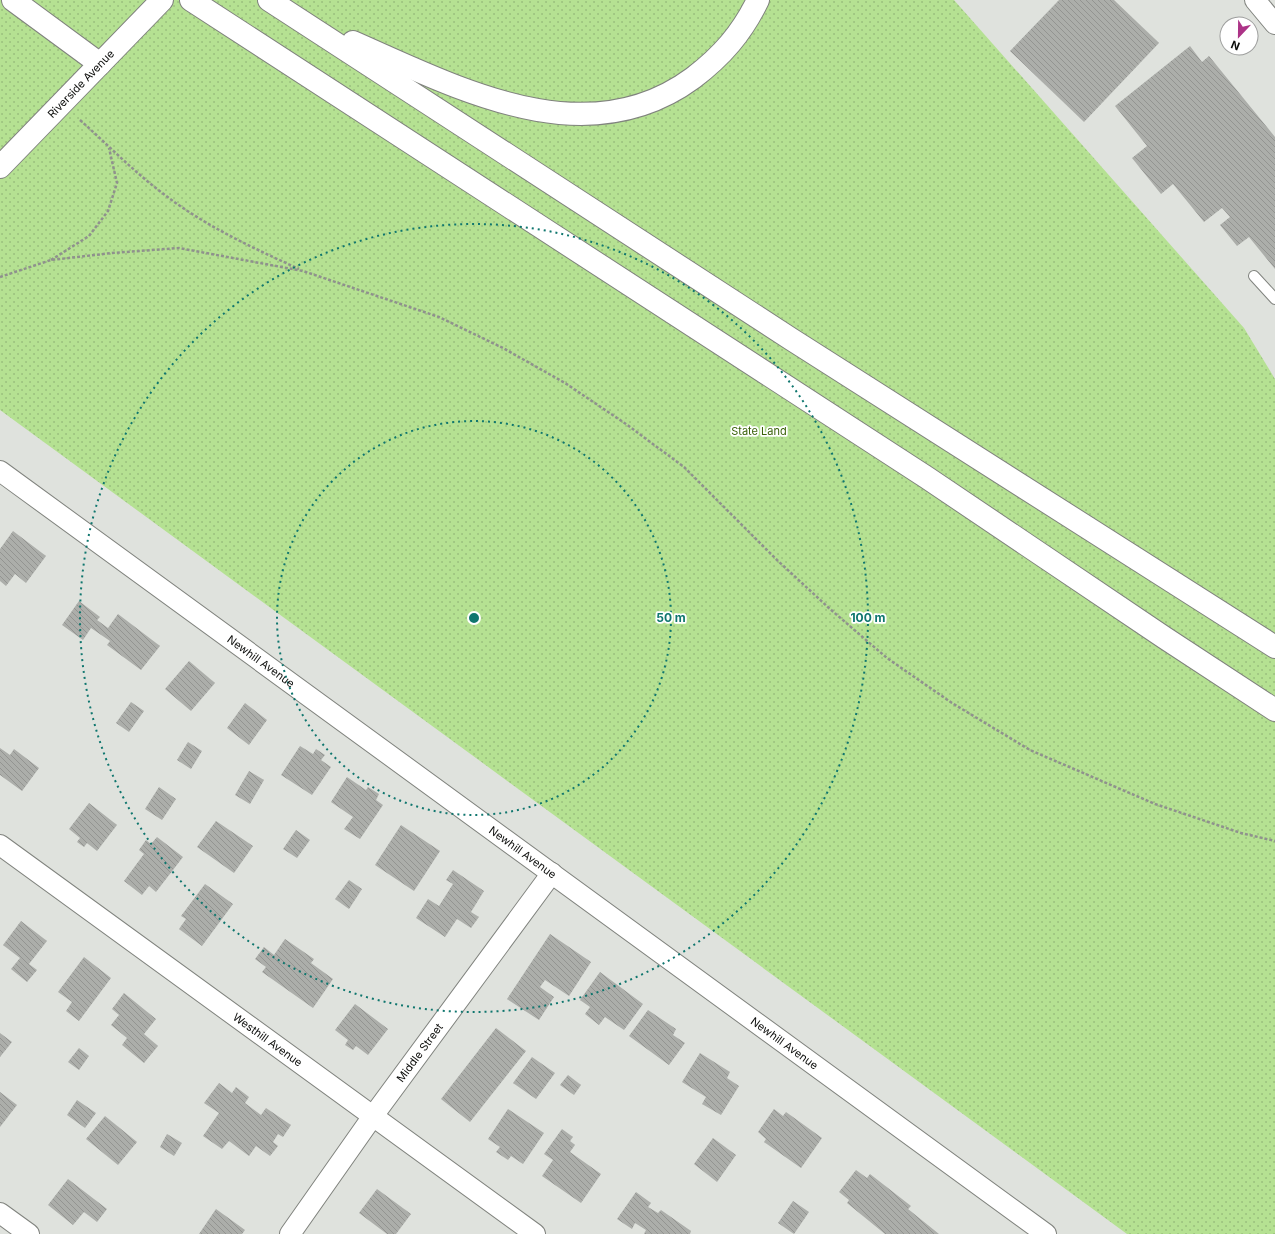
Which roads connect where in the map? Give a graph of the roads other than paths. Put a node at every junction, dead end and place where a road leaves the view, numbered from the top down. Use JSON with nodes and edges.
{"nodes":[{"id":1,"x":13,"y":0,"type":"edge"},
{"id":2,"x":162,"y":0,"type":"edge"},
{"id":3,"x":191,"y":0,"type":"edge"},
{"id":4,"x":269,"y":0,"type":"edge"},
{"id":5,"x":758,"y":0,"type":"edge"},
{"id":6,"x":1255,"y":0,"type":"edge"},
{"id":7,"x":294,"y":16,"type":"junction"},
{"id":8,"x":1275,"y":24,"type":"edge"},
{"id":9,"x":100,"y":64,"type":"junction"},
{"id":10,"x":0,"y":167,"type":"edge"},
{"id":11,"x":1254,"y":276,"type":"dead end"},
{"id":12,"x":1275,"y":299,"type":"edge"},
{"id":13,"x":0,"y":471,"type":"edge"},
{"id":14,"x":1275,"y":647,"type":"edge"},
{"id":15,"x":1275,"y":710,"type":"edge"},
{"id":16,"x":0,"y":845,"type":"edge"},
{"id":17,"x":552,"y":873,"type":"junction"},
{"id":18,"x":373,"y":1116,"type":"junction"},
{"id":19,"x":0,"y":1213,"type":"edge"},
{"id":20,"x":29,"y":1234,"type":"edge"},
{"id":21,"x":290,"y":1234,"type":"edge"},
{"id":22,"x":535,"y":1234,"type":"edge"},
{"id":23,"x":1046,"y":1234,"type":"edge"}],
"edges":[{"from":1,"to":9,"type":"main road"},
{"from":2,"to":9,"type":"main road","name":"Riverside Avenue"},
{"from":3,"to":15,"type":"main road"},
{"from":4,"to":7,"type":"main road"},
{"from":5,"to":7,"type":"main road"},
{"from":6,"to":8,"type":"street"},
{"from":7,"to":14,"type":"main road"},
{"from":9,"to":10,"type":"main road","name":"Riverside Avenue"},
{"from":11,"to":12,"type":"lane"},
{"from":13,"to":17,"type":"street","name":"Newhill Avenue"},
{"from":16,"to":18,"type":"street","name":"Westhill Avenue"},
{"from":17,"to":18,"type":"street","name":"Middle Street"},
{"from":17,"to":23,"type":"street","name":"Newhill Avenue"},
{"from":18,"to":21,"type":"street","name":"Middle Street"},
{"from":18,"to":22,"type":"street","name":"Westhill Avenue"},
{"from":19,"to":20,"type":"street"}]}
